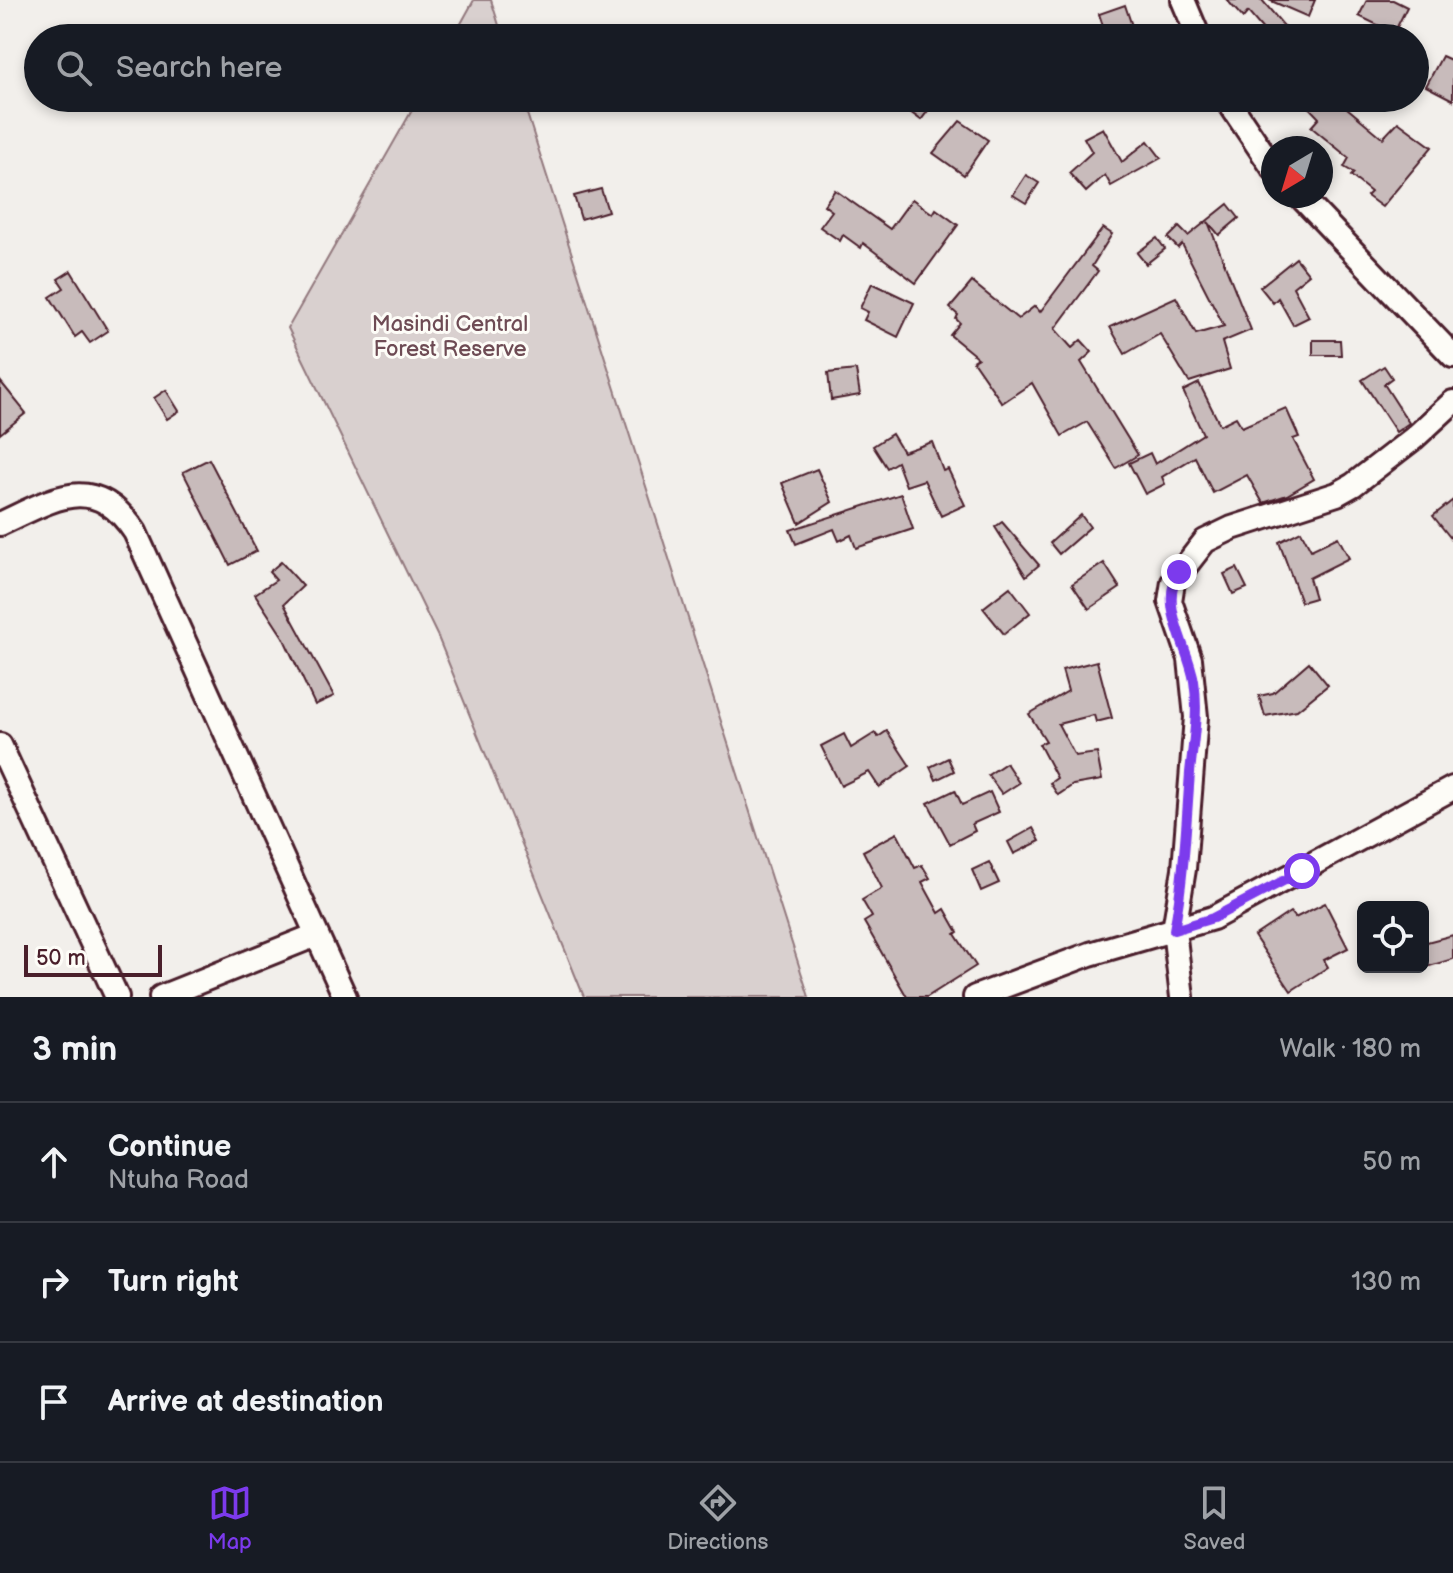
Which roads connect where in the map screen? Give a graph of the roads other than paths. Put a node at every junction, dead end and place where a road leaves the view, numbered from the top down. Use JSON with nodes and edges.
{"nodes":[{"id":1,"x":1183,"y":0,"type":"edge"},
{"id":2,"x":1193,"y":24,"type":"edge"},
{"id":3,"x":1235,"y":112,"type":"edge"},
{"id":4,"x":1261,"y":150,"type":"edge"},
{"id":5,"x":1311,"y":208,"type":"edge"},
{"id":6,"x":1453,"y":356,"type":"edge"},
{"id":7,"x":1453,"y":402,"type":"edge"},
{"id":8,"x":0,"y":524,"type":"edge"},
{"id":9,"x":0,"y":745,"type":"edge"},
{"id":10,"x":1453,"y":788,"type":"edge"},
{"id":11,"x":1174,"y":930,"type":"junction"},
{"id":12,"x":316,"y":935,"type":"junction"},
{"id":13,"x":117,"y":997,"type":"edge"},
{"id":14,"x":161,"y":997,"type":"edge"},
{"id":15,"x":345,"y":997,"type":"edge"},
{"id":16,"x":975,"y":997,"type":"edge"},
{"id":17,"x":1182,"y":997,"type":"edge"}],
"edges":[{"from":1,"to":2,"type":"street"},
{"from":3,"to":4,"type":"street"},
{"from":5,"to":6,"type":"street"},
{"from":7,"to":11,"type":"street"},
{"from":8,"to":12,"type":"street"},
{"from":9,"to":13,"type":"street"},
{"from":10,"to":11,"type":"street"},
{"from":11,"to":16,"type":"street"},
{"from":11,"to":17,"type":"street"},
{"from":12,"to":14,"type":"street"},
{"from":12,"to":15,"type":"street"}]}
